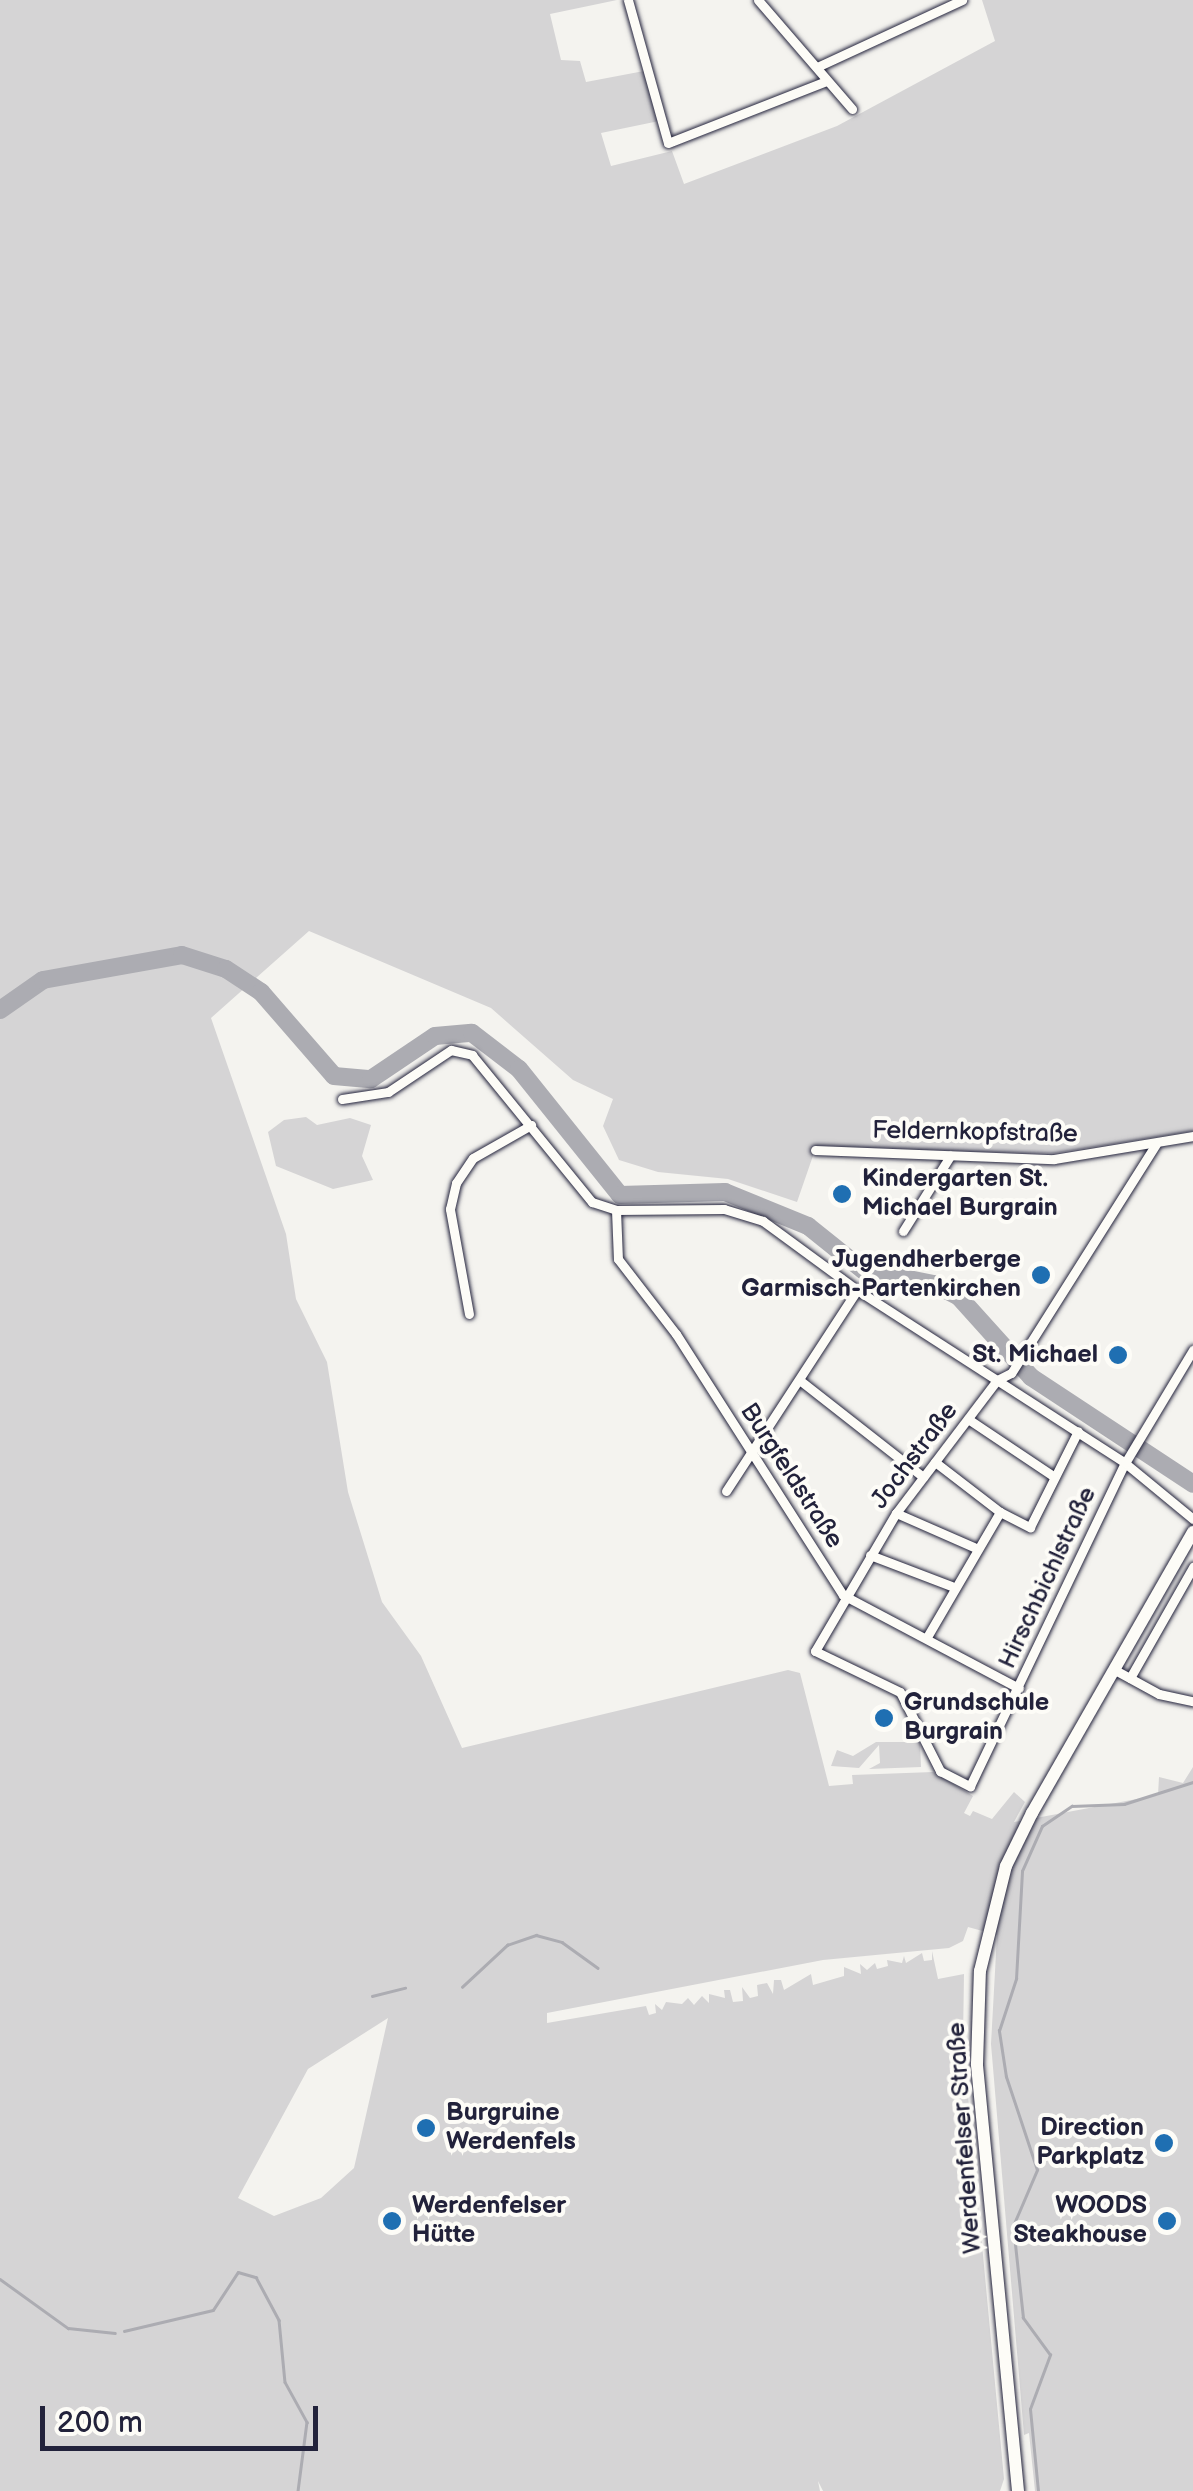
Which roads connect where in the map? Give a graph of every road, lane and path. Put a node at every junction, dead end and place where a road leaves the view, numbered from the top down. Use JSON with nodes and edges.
{"nodes":[{"id":1,"x":628,"y":0,"type":"edge"},
{"id":2,"x":758,"y":0,"type":"edge"},
{"id":3,"x":962,"y":0,"type":"edge"},
{"id":4,"x":817,"y":67,"type":"junction"},
{"id":5,"x":826,"y":81,"type":"junction"},
{"id":6,"x":852,"y":109,"type":"dead end"},
{"id":7,"x":342,"y":1099,"type":"dead end"},
{"id":8,"x":531,"y":1125,"type":"junction"},
{"id":9,"x":1193,"y":1136,"type":"edge"},
{"id":10,"x":1156,"y":1144,"type":"junction"},
{"id":11,"x":815,"y":1150,"type":"dead end"},
{"id":12,"x":950,"y":1156,"type":"junction"},
{"id":13,"x":616,"y":1210,"type":"junction"},
{"id":14,"x":903,"y":1231,"type":"dead end"},
{"id":15,"x":857,"y":1290,"type":"junction"},
{"id":16,"x":469,"y":1314,"type":"dead end"},
{"id":17,"x":1193,"y":1350,"type":"edge"},
{"id":18,"x":997,"y":1380,"type":"junction"},
{"id":19,"x":802,"y":1382,"type":"junction"},
{"id":20,"x":968,"y":1418,"type":"junction"},
{"id":21,"x":1078,"y":1432,"type":"junction"},
{"id":22,"x":751,"y":1452,"type":"junction"},
{"id":23,"x":935,"y":1462,"type":"junction"},
{"id":24,"x":1126,"y":1463,"type":"junction"},
{"id":25,"x":1052,"y":1476,"type":"junction"},
{"id":26,"x":923,"y":1478,"type":"junction"},
{"id":27,"x":726,"y":1491,"type":"dead end"},
{"id":28,"x":1000,"y":1512,"type":"junction"},
{"id":29,"x":896,"y":1513,"type":"junction"},
{"id":30,"x":1193,"y":1519,"type":"edge"},
{"id":31,"x":1193,"y":1532,"type":"edge"},
{"id":32,"x":974,"y":1547,"type":"junction"},
{"id":33,"x":870,"y":1554,"type":"junction"},
{"id":34,"x":1193,"y":1567,"type":"edge"},
{"id":35,"x":951,"y":1586,"type":"junction"},
{"id":36,"x":843,"y":1595,"type":"junction"},
{"id":37,"x":926,"y":1637,"type":"junction"},
{"id":38,"x":815,"y":1650,"type":"joint"},
{"id":39,"x":1115,"y":1670,"type":"junction"},
{"id":40,"x":1130,"y":1678,"type":"junction"},
{"id":41,"x":1019,"y":1688,"type":"junction"},
{"id":42,"x":1193,"y":1701,"type":"edge"},
{"id":43,"x":1018,"y":2491,"type":"edge"}],
"edges":[{"from":1,"to":5,"type":"street"},
{"from":2,"to":4,"type":"street"},
{"from":3,"to":4,"type":"street"},
{"from":4,"to":5,"type":"street"},
{"from":5,"to":6,"type":"street"},
{"from":7,"to":8,"type":"street"},
{"from":8,"to":13,"type":"street"},
{"from":8,"to":16,"type":"street"},
{"from":9,"to":10,"type":"street","name":"Feldernkopfstraße"},
{"from":10,"to":12,"type":"street","name":"Feldernkopfstraße"},
{"from":10,"to":18,"type":"street","name":"Jochstraße"},
{"from":11,"to":12,"type":"street","name":"Feldernkopfstraße"},
{"from":12,"to":14,"type":"street"},
{"from":13,"to":15,"type":"street"},
{"from":13,"to":22,"type":"street","name":"Burgfeldstraße"},
{"from":15,"to":18,"type":"street"},
{"from":15,"to":19,"type":"street"},
{"from":17,"to":24,"type":"street","name":"Hirschbichlstraße"},
{"from":18,"to":20,"type":"street","name":"Jochstraße"},
{"from":18,"to":21,"type":"street"},
{"from":19,"to":22,"type":"street"},
{"from":19,"to":26,"type":"street"},
{"from":20,"to":23,"type":"street","name":"Jochstraße"},
{"from":20,"to":25,"type":"street"},
{"from":21,"to":24,"type":"street"},
{"from":21,"to":25,"type":"street"},
{"from":22,"to":27,"type":"street"},
{"from":22,"to":36,"type":"street","name":"Burgfeldstraße"},
{"from":23,"to":26,"type":"street","name":"Jochstraße"},
{"from":23,"to":28,"type":"street"},
{"from":24,"to":30,"type":"street"},
{"from":24,"to":41,"type":"street","name":"Hirschbichlstraße"},
{"from":25,"to":28,"type":"street"},
{"from":26,"to":29,"type":"street","name":"Jochstraße"},
{"from":28,"to":32,"type":"street"},
{"from":29,"to":32,"type":"street"},
{"from":29,"to":33,"type":"street","name":"Jochstraße"},
{"from":31,"to":39,"type":"street","name":"Werdenfelser Straße"},
{"from":32,"to":35,"type":"street"},
{"from":33,"to":35,"type":"street"},
{"from":33,"to":36,"type":"street","name":"Jochstraße"},
{"from":34,"to":40,"type":"street"},
{"from":35,"to":37,"type":"street"},
{"from":36,"to":37,"type":"street"},
{"from":36,"to":38,"type":"street","name":"Jochstraße"},
{"from":37,"to":41,"type":"street"},
{"from":38,"to":41,"type":"street","name":"Hirschbichlstraße"},
{"from":39,"to":40,"type":"street"},
{"from":39,"to":43,"type":"street","name":"Werdenfelser Straße"},
{"from":40,"to":42,"type":"street"}]}
